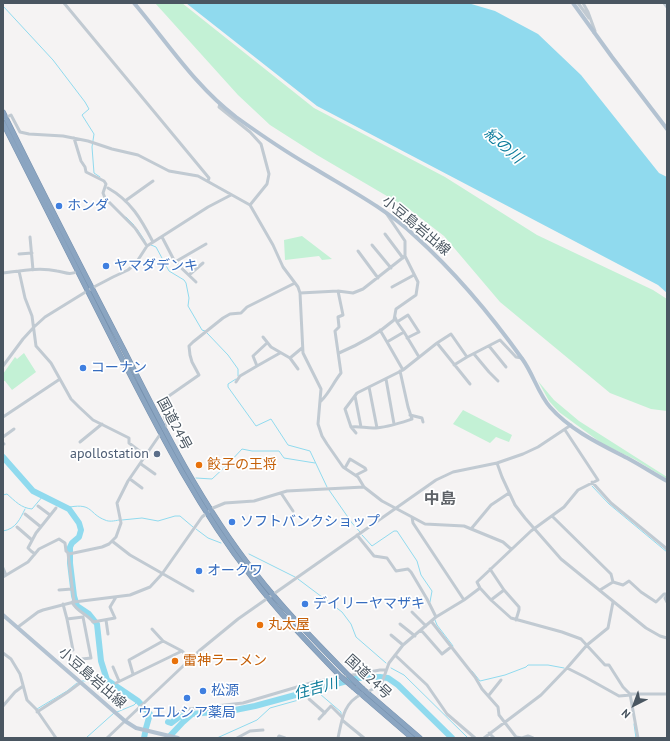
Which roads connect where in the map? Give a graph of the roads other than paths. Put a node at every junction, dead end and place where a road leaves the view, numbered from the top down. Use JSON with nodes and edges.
{"nodes":[{"id":1,"x":64,"y":3,"type":"edge"},
{"id":2,"x":134,"y":3,"type":"edge"},
{"id":3,"x":573,"y":3,"type":"edge"},
{"id":4,"x":578,"y":3,"type":"edge"},
{"id":5,"x":582,"y":3,"type":"edge"},
{"id":6,"x":664,"y":3,"type":"edge"},
{"id":7,"x":667,"y":7,"type":"edge"},
{"id":8,"x":590,"y":19,"type":"junction"},
{"id":9,"x":594,"y":33,"type":"junction"},
{"id":10,"x":220,"y":104,"type":"junction"},
{"id":11,"x":3,"y":112,"type":"edge"},
{"id":12,"x":4,"y":118,"type":"edge"},
{"id":13,"x":3,"y":123,"type":"edge"},
{"id":14,"x":667,"y":129,"type":"edge"},
{"id":15,"x":74,"y":138,"type":"junction"},
{"id":16,"x":153,"y":181,"type":"dead end"},
{"id":17,"x":208,"y":181,"type":"junction"},
{"id":18,"x":108,"y":188,"type":"dead end"},
{"id":19,"x":231,"y":195,"type":"junction"},
{"id":20,"x":125,"y":200,"type":"junction"},
{"id":21,"x":250,"y":205,"type":"junction"},
{"id":22,"x":384,"y":211,"type":"junction"},
{"id":23,"x":385,"y":234,"type":"dead end"},
{"id":24,"x":30,"y":237,"type":"dead end"},
{"id":25,"x":162,"y":237,"type":"junction"},
{"id":26,"x":153,"y":242,"type":"junction"},
{"id":27,"x":206,"y":244,"type":"dead end"},
{"id":28,"x":372,"y":245,"type":"dead end"},
{"id":29,"x":147,"y":246,"type":"junction"},
{"id":30,"x":358,"y":251,"type":"dead end"},
{"id":31,"x":32,"y":253,"type":"junction"},
{"id":32,"x":19,"y":254,"type":"dead end"},
{"id":33,"x":404,"y":257,"type":"junction"},
{"id":34,"x":175,"y":262,"type":"junction"},
{"id":35,"x":203,"y":263,"type":"dead end"},
{"id":36,"x":391,"y":268,"type":"junction"},
{"id":37,"x":33,"y":270,"type":"junction"},
{"id":38,"x":19,"y":271,"type":"junction"},
{"id":39,"x":78,"y":271,"type":"junction"},
{"id":40,"x":3,"y":273,"type":"edge"},
{"id":41,"x":414,"y":274,"type":"junction"},
{"id":42,"x":189,"y":275,"type":"junction"},
{"id":43,"x":378,"y":278,"type":"junction"},
{"id":44,"x":196,"y":282,"type":"dead end"},
{"id":45,"x":295,"y":283,"type":"junction"},
{"id":46,"x":392,"y":287,"type":"dead end"},
{"id":47,"x":90,"y":289,"type":"junction"},
{"id":48,"x":338,"y":291,"type":"junction"},
{"id":49,"x":300,"y":293,"type":"junction"},
{"id":50,"x":395,"y":317,"type":"junction"},
{"id":51,"x":398,"y":322,"type":"junction"},
{"id":52,"x":34,"y":327,"type":"junction"},
{"id":53,"x":380,"y":330,"type":"junction"},
{"id":54,"x":404,"y":332,"type":"junction"},
{"id":55,"x":263,"y":337,"type":"dead end"},
{"id":56,"x":408,"y":338,"type":"junction"},
{"id":57,"x":387,"y":342,"type":"junction"},
{"id":58,"x":267,"y":343,"type":"junction"},
{"id":59,"x":437,"y":343,"type":"junction"},
{"id":60,"x":489,"y":346,"type":"junction"},
{"id":61,"x":302,"y":348,"type":"junction"},
{"id":62,"x":280,"y":353,"type":"junction"},
{"id":63,"x":339,"y":353,"type":"junction"},
{"id":64,"x":474,"y":354,"type":"junction"},
{"id":65,"x":419,"y":357,"type":"junction"},
{"id":66,"x":467,"y":357,"type":"junction"},
{"id":67,"x":290,"y":358,"type":"junction"},
{"id":68,"x":522,"y":358,"type":"junction"},
{"id":69,"x":454,"y":365,"type":"junction"},
{"id":70,"x":3,"y":366,"type":"edge"},
{"id":71,"x":257,"y":366,"type":"junction"},
{"id":72,"x":506,"y":367,"type":"dead end"},
{"id":73,"x":298,"y":369,"type":"dead end"},
{"id":74,"x":402,"y":370,"type":"junction"},
{"id":75,"x":60,"y":378,"type":"junction"},
{"id":76,"x":386,"y":379,"type":"junction"},
{"id":77,"x":498,"y":381,"type":"dead end"},
{"id":78,"x":236,"y":382,"type":"dead end"},
{"id":79,"x":470,"y":384,"type":"dead end"},
{"id":80,"x":369,"y":387,"type":"junction"},
{"id":81,"x":355,"y":396,"type":"junction"},
{"id":82,"x":321,"y":401,"type":"junction"},
{"id":83,"x":410,"y":415,"type":"junction"},
{"id":84,"x":3,"y":417,"type":"edge"},
{"id":85,"x":423,"y":422,"type":"dead end"},
{"id":86,"x":102,"y":424,"type":"junction"},
{"id":87,"x":394,"y":424,"type":"junction"},
{"id":88,"x":571,"y":425,"type":"junction"},
{"id":89,"x":350,"y":427,"type":"junction"},
{"id":90,"x":361,"y":427,"type":"junction"},
{"id":91,"x":377,"y":428,"type":"junction"},
{"id":92,"x":14,"y":429,"type":"dead end"},
{"id":93,"x":164,"y":429,"type":"junction"},
{"id":94,"x":565,"y":430,"type":"junction"},
{"id":95,"x":356,"y":433,"type":"dead end"},
{"id":96,"x":160,"y":434,"type":"junction"},
{"id":97,"x":3,"y":437,"type":"edge"},
{"id":98,"x":80,"y":442,"type":"dead end"},
{"id":99,"x":146,"y":456,"type":"junction"},
{"id":100,"x":497,"y":463,"type":"junction"},
{"id":101,"x":141,"y":464,"type":"junction"},
{"id":102,"x":344,"y":468,"type":"junction"},
{"id":103,"x":155,"y":474,"type":"dead end"},
{"id":104,"x":356,"y":476,"type":"junction"},
{"id":105,"x":130,"y":479,"type":"junction"},
{"id":106,"x":667,"y":481,"type":"edge"},
{"id":107,"x":592,"y":482,"type":"junction"},
{"id":108,"x":364,"y":487,"type":"junction"},
{"id":109,"x":142,"y":488,"type":"dead end"},
{"id":110,"x":281,"y":493,"type":"junction"},
{"id":111,"x":509,"y":493,"type":"junction"},
{"id":112,"x":38,"y":506,"type":"dead end"},
{"id":113,"x":56,"y":508,"type":"dead end"},
{"id":114,"x":395,"y":508,"type":"junction"},
{"id":115,"x":293,"y":511,"type":"dead end"},
{"id":116,"x":209,"y":512,"type":"junction"},
{"id":117,"x":25,"y":514,"type":"dead end"},
{"id":118,"x":50,"y":515,"type":"junction"},
{"id":119,"x":552,"y":516,"type":"junction"},
{"id":120,"x":412,"y":517,"type":"junction"},
{"id":121,"x":17,"y":527,"type":"dead end"},
{"id":122,"x":41,"y":527,"type":"junction"},
{"id":123,"x":471,"y":529,"type":"junction"},
{"id":124,"x":534,"y":529,"type":"junction"},
{"id":125,"x":357,"y":535,"type":"junction"},
{"id":126,"x":32,"y":540,"type":"junction"},
{"id":127,"x":112,"y":541,"type":"junction"},
{"id":128,"x":511,"y":549,"type":"junction"},
{"id":129,"x":667,"y":550,"type":"edge"},
{"id":130,"x":68,"y":552,"type":"junction"},
{"id":131,"x":35,"y":554,"type":"junction"},
{"id":132,"x":3,"y":568,"type":"edge"},
{"id":133,"x":490,"y":569,"type":"junction"},
{"id":134,"x":162,"y":574,"type":"junction"},
{"id":135,"x":4,"y":576,"type":"edge"},
{"id":136,"x":613,"y":582,"type":"junction"},
{"id":137,"x":480,"y":588,"type":"junction"},
{"id":138,"x":72,"y":589,"type":"junction"},
{"id":139,"x":58,"y":590,"type":"dead end"},
{"id":140,"x":504,"y":590,"type":"junction"},
{"id":141,"x":600,"y":590,"type":"junction"},
{"id":142,"x":193,"y":591,"type":"dead end"},
{"id":143,"x":273,"y":595,"type":"junction"},
{"id":144,"x":667,"y":595,"type":"edge"},
{"id":145,"x":116,"y":597,"type":"junction"},
{"id":146,"x":268,"y":598,"type":"junction"},
{"id":147,"x":464,"y":600,"type":"junction"},
{"id":148,"x":491,"y":600,"type":"junction"},
{"id":149,"x":74,"y":602,"type":"junction"},
{"id":150,"x":613,"y":602,"type":"junction"},
{"id":151,"x":667,"y":602,"type":"edge"},
{"id":152,"x":63,"y":604,"type":"junction"},
{"id":153,"x":412,"y":612,"type":"dead end"},
{"id":154,"x":3,"y":615,"type":"edge"},
{"id":155,"x":436,"y":617,"type":"junction"},
{"id":156,"x":67,"y":619,"type":"junction"},
{"id":157,"x":106,"y":620,"type":"junction"},
{"id":158,"x":516,"y":620,"type":"junction"},
{"id":159,"x":431,"y":621,"type":"junction"},
{"id":160,"x":400,"y":624,"type":"dead end"},
{"id":161,"x":426,"y":626,"type":"junction"},
{"id":162,"x":18,"y":627,"type":"junction"},
{"id":163,"x":152,"y":629,"type":"dead end"},
{"id":164,"x":421,"y":630,"type":"junction"},
{"id":165,"x":108,"y":634,"type":"dead end"},
{"id":166,"x":391,"y":635,"type":"dead end"},
{"id":167,"x":415,"y":636,"type":"junction"},
{"id":168,"x":667,"y":638,"type":"edge"},
{"id":169,"x":163,"y":641,"type":"junction"},
{"id":170,"x":403,"y":645,"type":"junction"},
{"id":171,"x":587,"y":645,"type":"junction"},
{"id":172,"x":451,"y":647,"type":"junction"},
{"id":173,"x":73,"y":650,"type":"dead end"},
{"id":174,"x":182,"y":651,"type":"junction"},
{"id":175,"x":3,"y":653,"type":"edge"},
{"id":176,"x":395,"y":655,"type":"junction"},
{"id":177,"x":82,"y":659,"type":"dead end"},
{"id":178,"x":190,"y":659,"type":"junction"},
{"id":179,"x":113,"y":667,"type":"dead end"},
{"id":180,"x":567,"y":668,"type":"junction"},
{"id":181,"x":385,"y":672,"type":"junction"},
{"id":182,"x":133,"y":674,"type":"junction"},
{"id":183,"x":501,"y":680,"type":"dead end"},
{"id":184,"x":80,"y":683,"type":"junction"},
{"id":185,"x":23,"y":686,"type":"junction"},
{"id":186,"x":364,"y":690,"type":"junction"},
{"id":187,"x":667,"y":694,"type":"edge"},
{"id":188,"x":361,"y":695,"type":"junction"},
{"id":189,"x":489,"y":695,"type":"junction"},
{"id":190,"x":630,"y":695,"type":"junction"},
{"id":191,"x":309,"y":698,"type":"dead end"},
{"id":192,"x":3,"y":706,"type":"edge"},
{"id":193,"x":37,"y":712,"type":"junction"},
{"id":194,"x":175,"y":713,"type":"dead end"},
{"id":195,"x":325,"y":713,"type":"junction"},
{"id":196,"x":342,"y":718,"type":"junction"},
{"id":197,"x":319,"y":719,"type":"dead end"},
{"id":198,"x":125,"y":721,"type":"junction"},
{"id":199,"x":504,"y":722,"type":"junction"},
{"id":200,"x":263,"y":730,"type":"dead end"},
{"id":201,"x":489,"y":733,"type":"junction"},
{"id":202,"x":176,"y":737,"type":"edge"},
{"id":203,"x":56,"y":738,"type":"edge"},
{"id":204,"x":107,"y":738,"type":"edge"},
{"id":205,"x":238,"y":738,"type":"edge"},
{"id":206,"x":278,"y":738,"type":"edge"},
{"id":207,"x":285,"y":738,"type":"edge"},
{"id":208,"x":338,"y":738,"type":"edge"},
{"id":209,"x":364,"y":738,"type":"edge"},
{"id":210,"x":412,"y":738,"type":"edge"},
{"id":211,"x":420,"y":738,"type":"edge"},
{"id":212,"x":475,"y":738,"type":"edge"},
{"id":213,"x":484,"y":738,"type":"edge"},
{"id":214,"x":494,"y":738,"type":"edge"},
{"id":215,"x":533,"y":738,"type":"edge"},
{"id":216,"x":638,"y":738,"type":"edge"}],
"edges":[{"from":1,"to":17,"type":"street"},
{"from":2,"to":10,"type":"main road","name":"小豆島岩出線"},
{"from":3,"to":9,"type":"main road"},
{"from":4,"to":8,"type":"street"},
{"from":5,"to":8,"type":"street"},
{"from":6,"to":7,"type":"street"},
{"from":8,"to":9,"type":"street"},
{"from":9,"to":14,"type":"main road"},
{"from":10,"to":21,"type":"street"},
{"from":10,"to":22,"type":"main road","name":"小豆島岩出線"},
{"from":11,"to":12,"type":"highway","name":"国道24号"},
{"from":12,"to":15,"type":"street"},
{"from":12,"to":47,"type":"highway","name":"国道24号"},
{"from":13,"to":39,"type":"highway","name":"国道24号"},
{"from":15,"to":17,"type":"street"},
{"from":15,"to":29,"type":"street"},
{"from":16,"to":20,"type":"street"},
{"from":17,"to":19,"type":"street"},
{"from":18,"to":20,"type":"street"},
{"from":19,"to":21,"type":"street"},
{"from":19,"to":25,"type":"street"},
{"from":20,"to":26,"type":"street"},
{"from":21,"to":45,"type":"street"},
{"from":22,"to":33,"type":"street"},
{"from":22,"to":68,"type":"main road","name":"小豆島岩出線"},
{"from":23,"to":33,"type":"street"},
{"from":24,"to":31,"type":"street"},
{"from":25,"to":26,"type":"street"},
{"from":25,"to":34,"type":"street"},
{"from":26,"to":29,"type":"street"},
{"from":27,"to":34,"type":"street"},
{"from":28,"to":36,"type":"street"},
{"from":29,"to":47,"type":"street"},
{"from":30,"to":43,"type":"street"},
{"from":31,"to":32,"type":"street"},
{"from":31,"to":37,"type":"street"},
{"from":33,"to":36,"type":"street"},
{"from":33,"to":41,"type":"street"},
{"from":34,"to":42,"type":"street"},
{"from":35,"to":42,"type":"street"},
{"from":36,"to":43,"type":"street"},
{"from":37,"to":38,"type":"street"},
{"from":37,"to":39,"type":"street"},
{"from":38,"to":40,"type":"street"},
{"from":38,"to":52,"type":"street"},
{"from":39,"to":47,"type":"highway","name":"国道24号"},
{"from":41,"to":46,"type":"street"},
{"from":41,"to":50,"type":"street"},
{"from":42,"to":44,"type":"street"},
{"from":43,"to":48,"type":"street"},
{"from":45,"to":49,"type":"street"},
{"from":45,"to":93,"type":"street"},
{"from":47,"to":52,"type":"street"},
{"from":47,"to":93,"type":"highway","name":"国道24号"},
{"from":47,"to":96,"type":"highway","name":"国道24号"},
{"from":48,"to":49,"type":"street"},
{"from":48,"to":63,"type":"street"},
{"from":49,"to":61,"type":"street"},
{"from":50,"to":51,"type":"street"},
{"from":50,"to":53,"type":"street"},
{"from":51,"to":54,"type":"street"},
{"from":51,"to":56,"type":"street"},
{"from":52,"to":70,"type":"street"},
{"from":52,"to":75,"type":"street"},
{"from":53,"to":57,"type":"street"},
{"from":53,"to":63,"type":"street"},
{"from":54,"to":56,"type":"street"},
{"from":54,"to":57,"type":"street"},
{"from":55,"to":58,"type":"street"},
{"from":56,"to":65,"type":"street"},
{"from":57,"to":74,"type":"street"},
{"from":58,"to":62,"type":"street"},
{"from":58,"to":71,"type":"street"},
{"from":59,"to":65,"type":"street"},
{"from":59,"to":66,"type":"street"},
{"from":59,"to":69,"type":"street"},
{"from":60,"to":64,"type":"street"},
{"from":60,"to":68,"type":"street"},
{"from":60,"to":72,"type":"street"},
{"from":61,"to":67,"type":"street"},
{"from":61,"to":82,"type":"street"},
{"from":62,"to":67,"type":"street"},
{"from":62,"to":71,"type":"street"},
{"from":63,"to":82,"type":"street"},
{"from":64,"to":66,"type":"street"},
{"from":64,"to":77,"type":"street"},
{"from":65,"to":74,"type":"street"},
{"from":66,"to":69,"type":"street"},
{"from":67,"to":73,"type":"street"},
{"from":68,"to":88,"type":"main road","name":"小豆島岩出線"},
{"from":69,"to":79,"type":"street"},
{"from":71,"to":78,"type":"street"},
{"from":74,"to":76,"type":"street"},
{"from":74,"to":83,"type":"street"},
{"from":75,"to":84,"type":"street"},
{"from":75,"to":86,"type":"street"},
{"from":76,"to":80,"type":"street"},
{"from":76,"to":87,"type":"street"},
{"from":80,"to":81,"type":"street"},
{"from":80,"to":91,"type":"street"},
{"from":81,"to":89,"type":"street"},
{"from":81,"to":90,"type":"street"},
{"from":82,"to":102,"type":"street"},
{"from":83,"to":85,"type":"street"},
{"from":83,"to":87,"type":"street"},
{"from":86,"to":98,"type":"street"},
{"from":86,"to":99,"type":"street"},
{"from":87,"to":91,"type":"street"},
{"from":88,"to":94,"type":"street"},
{"from":88,"to":106,"type":"main road","name":"小豆島岩出線"},
{"from":89,"to":90,"type":"street"},
{"from":89,"to":95,"type":"street"},
{"from":90,"to":91,"type":"street"},
{"from":92,"to":97,"type":"street"},
{"from":93,"to":96,"type":"street"},
{"from":93,"to":116,"type":"highway","name":"国道24号"},
{"from":94,"to":100,"type":"street"},
{"from":94,"to":107,"type":"street"},
{"from":96,"to":99,"type":"street"},
{"from":96,"to":116,"type":"highway","name":"国道24号"},
{"from":99,"to":101,"type":"street"},
{"from":100,"to":111,"type":"street"},
{"from":100,"to":114,"type":"street"},
{"from":101,"to":103,"type":"street"},
{"from":101,"to":105,"type":"street"},
{"from":102,"to":104,"type":"street"},
{"from":102,"to":104,"type":"street"},
{"from":104,"to":108,"type":"street"},
{"from":105,"to":109,"type":"street"},
{"from":105,"to":127,"type":"street"},
{"from":107,"to":119,"type":"street"},
{"from":107,"to":129,"type":"street"},
{"from":108,"to":110,"type":"street"},
{"from":108,"to":114,"type":"street"},
{"from":110,"to":115,"type":"street"},
{"from":110,"to":116,"type":"street"},
{"from":111,"to":123,"type":"street"},
{"from":111,"to":124,"type":"street"},
{"from":112,"to":118,"type":"street"},
{"from":113,"to":118,"type":"street"},
{"from":114,"to":120,"type":"street"},
{"from":114,"to":125,"type":"street"},
{"from":116,"to":134,"type":"street"},
{"from":116,"to":143,"type":"highway","name":"国道24号"},
{"from":116,"to":146,"type":"highway","name":"国道24号"},
{"from":117,"to":122,"type":"street"},
{"from":118,"to":122,"type":"street"},
{"from":119,"to":124,"type":"street"},
{"from":119,"to":136,"type":"street"},
{"from":120,"to":123,"type":"street"},
{"from":120,"to":147,"type":"street"},
{"from":121,"to":126,"type":"street"},
{"from":122,"to":126,"type":"street"},
{"from":123,"to":128,"type":"street"},
{"from":124,"to":128,"type":"street"},
{"from":124,"to":141,"type":"street"},
{"from":125,"to":143,"type":"street"},
{"from":125,"to":155,"type":"street"},
{"from":126,"to":131,"type":"street"},
{"from":127,"to":130,"type":"street"},
{"from":127,"to":134,"type":"street"},
{"from":128,"to":133,"type":"street"},
{"from":130,"to":131,"type":"street"},
{"from":130,"to":138,"type":"street"},
{"from":131,"to":135,"type":"street"},
{"from":132,"to":135,"type":"street"},
{"from":133,"to":137,"type":"street"},
{"from":133,"to":140,"type":"street"},
{"from":134,"to":142,"type":"street"},
{"from":134,"to":145,"type":"street"},
{"from":136,"to":141,"type":"street"},
{"from":136,"to":144,"type":"street"},
{"from":137,"to":147,"type":"street"},
{"from":137,"to":148,"type":"street"},
{"from":138,"to":139,"type":"street"},
{"from":138,"to":149,"type":"street"},
{"from":140,"to":148,"type":"street"},
{"from":140,"to":158,"type":"street"},
{"from":141,"to":150,"type":"street"},
{"from":143,"to":146,"type":"street"},
{"from":143,"to":186,"type":"highway","name":"国道24号","bridge":true},
{"from":144,"to":151,"type":"street"},
{"from":145,"to":149,"type":"street"},
{"from":145,"to":157,"type":"street"},
{"from":146,"to":178,"type":"street"},
{"from":146,"to":188,"type":"highway","name":"国道24号","bridge":true},
{"from":147,"to":155,"type":"street"},
{"from":148,"to":158,"type":"street"},
{"from":149,"to":152,"type":"street"},
{"from":149,"to":157,"type":"street"},
{"from":150,"to":168,"type":"street"},
{"from":150,"to":171,"type":"street"},
{"from":152,"to":156,"type":"street"},
{"from":152,"to":162,"type":"street"},
{"from":153,"to":161,"type":"street"},
{"from":154,"to":162,"type":"main road","name":"小豆島岩出線"},
{"from":155,"to":159,"type":"street"},
{"from":156,"to":173,"type":"street"},
{"from":156,"to":177,"type":"street"},
{"from":157,"to":165,"type":"street"},
{"from":158,"to":171,"type":"street"},
{"from":159,"to":161,"type":"street"},
{"from":159,"to":172,"type":"street"},
{"from":160,"to":167,"type":"street"},
{"from":161,"to":164,"type":"street"},
{"from":162,"to":184,"type":"main road","name":"小豆島岩出線"},
{"from":163,"to":169,"type":"street"},
{"from":164,"to":167,"type":"street"},
{"from":164,"to":172,"type":"street"},
{"from":166,"to":170,"type":"street"},
{"from":167,"to":170,"type":"street"},
{"from":169,"to":174,"type":"street"},
{"from":169,"to":182,"type":"street"},
{"from":170,"to":176,"type":"street"},
{"from":171,"to":180,"type":"street"},
{"from":171,"to":190,"type":"street"},
{"from":172,"to":189,"type":"street"},
{"from":174,"to":178,"type":"street"},
{"from":174,"to":182,"type":"street"},
{"from":175,"to":185,"type":"street"},
{"from":176,"to":181,"type":"street"},
{"from":176,"to":212,"type":"street"},
{"from":178,"to":198,"type":"street"},
{"from":179,"to":182,"type":"street"},
{"from":180,"to":190,"type":"street"},
{"from":180,"to":199,"type":"street"},
{"from":181,"to":186,"type":"street"},
{"from":181,"to":194,"type":"street"},
{"from":183,"to":189,"type":"street"},
{"from":184,"to":193,"type":"street"},
{"from":184,"to":198,"type":"main road","name":"小豆島岩出線"},
{"from":185,"to":192,"type":"street"},
{"from":185,"to":193,"type":"street"},
{"from":186,"to":188,"type":"street"},
{"from":186,"to":211,"type":"highway","name":"国道24号"},
{"from":187,"to":190,"type":"street"},
{"from":188,"to":196,"type":"street"},
{"from":188,"to":210,"type":"highway","name":"国道24号"},
{"from":189,"to":199,"type":"street"},
{"from":190,"to":216,"type":"street"},
{"from":191,"to":195,"type":"street"},
{"from":193,"to":203,"type":"street"},
{"from":195,"to":196,"type":"street"},
{"from":195,"to":197,"type":"street"},
{"from":196,"to":208,"type":"street"},
{"from":196,"to":209,"type":"street"},
{"from":198,"to":202,"type":"main road","name":"小豆島岩出線"},
{"from":198,"to":204,"type":"street"},
{"from":199,"to":201,"type":"street"},
{"from":199,"to":215,"type":"street"},
{"from":200,"to":205,"type":"street"},
{"from":201,"to":213,"type":"street"},
{"from":201,"to":214,"type":"street"},
{"from":206,"to":207,"type":"street"}]}
